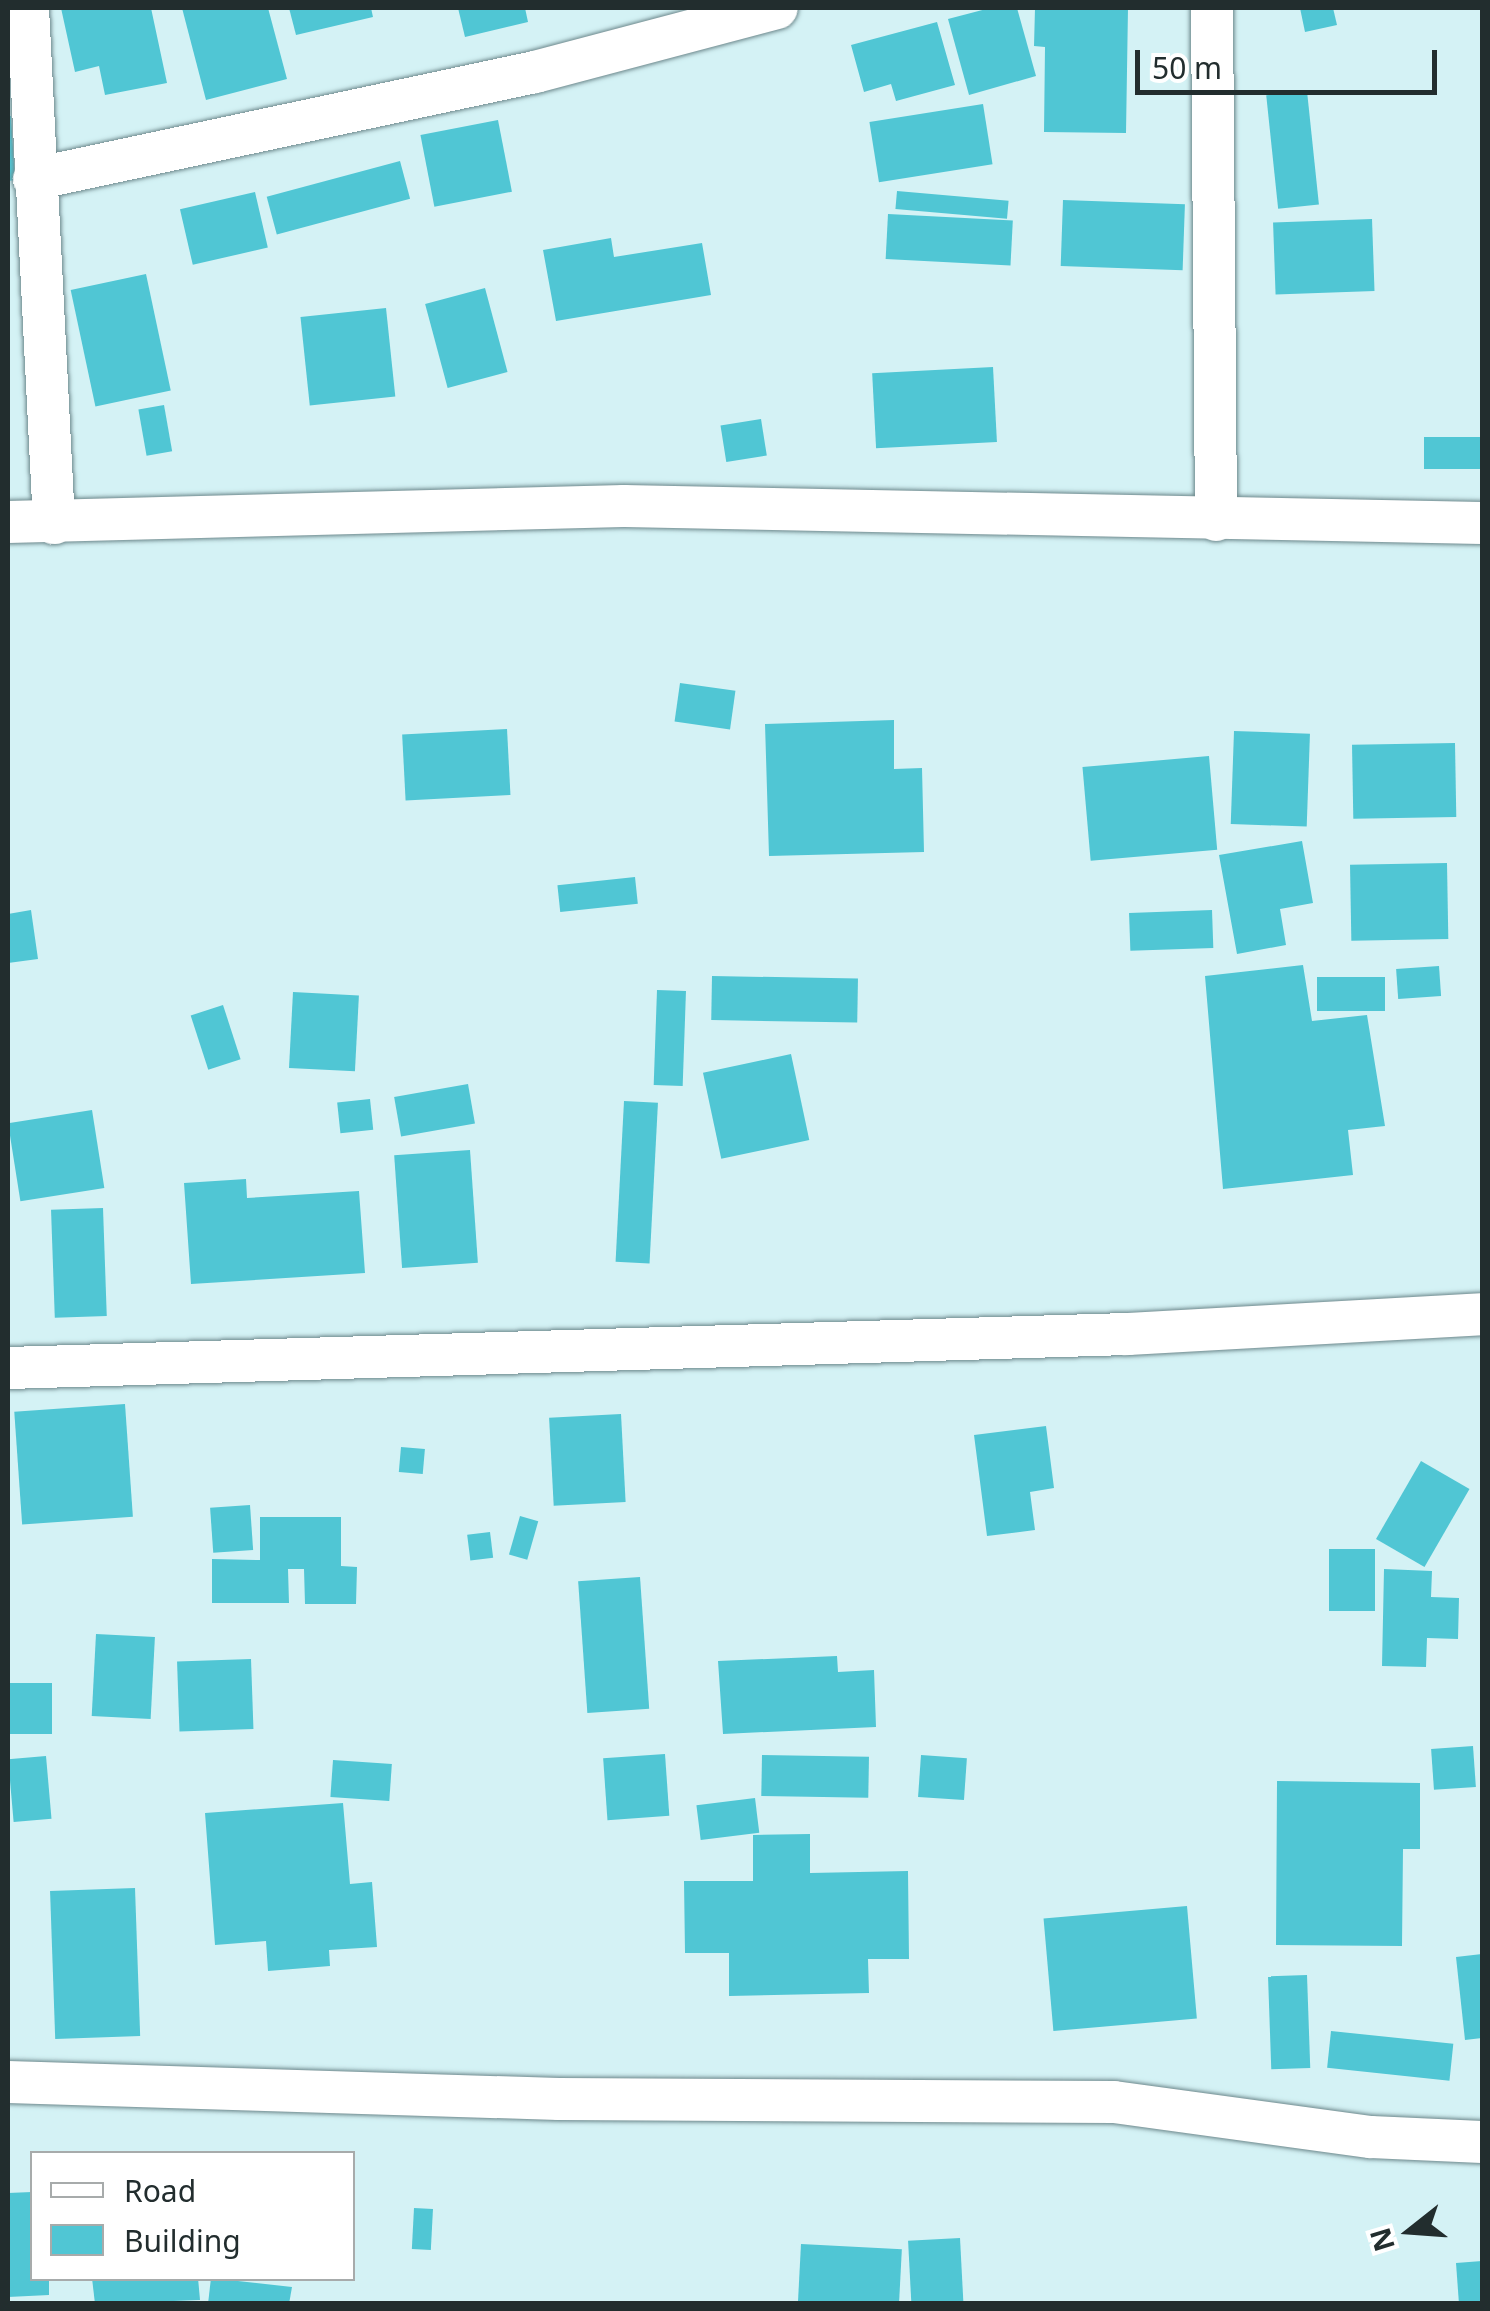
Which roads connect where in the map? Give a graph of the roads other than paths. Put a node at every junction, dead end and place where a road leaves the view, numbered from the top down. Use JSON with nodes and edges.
{"nodes":[{"id":1,"x":28,"y":8,"type":"edge"},
{"id":2,"x":778,"y":8,"type":"edge"},
{"id":3,"x":1212,"y":8,"type":"edge"},
{"id":4,"x":34,"y":179,"type":"junction"},
{"id":5,"x":1216,"y":520,"type":"junction"},
{"id":6,"x":8,"y":522,"type":"edge"},
{"id":7,"x":54,"y":523,"type":"junction"},
{"id":8,"x":1482,"y":523,"type":"edge"},
{"id":9,"x":1482,"y":1314,"type":"edge"},
{"id":10,"x":8,"y":1368,"type":"edge"},
{"id":11,"x":8,"y":2082,"type":"edge"},
{"id":12,"x":1482,"y":2142,"type":"edge"}],
"edges":[{"from":1,"to":4,"type":"street"},
{"from":2,"to":4,"type":"street"},
{"from":3,"to":5,"type":"street"},
{"from":4,"to":7,"type":"street"},
{"from":5,"to":7,"type":"street"},
{"from":5,"to":8,"type":"street"},
{"from":6,"to":7,"type":"street"},
{"from":9,"to":10,"type":"street"},
{"from":11,"to":12,"type":"street"}]}
